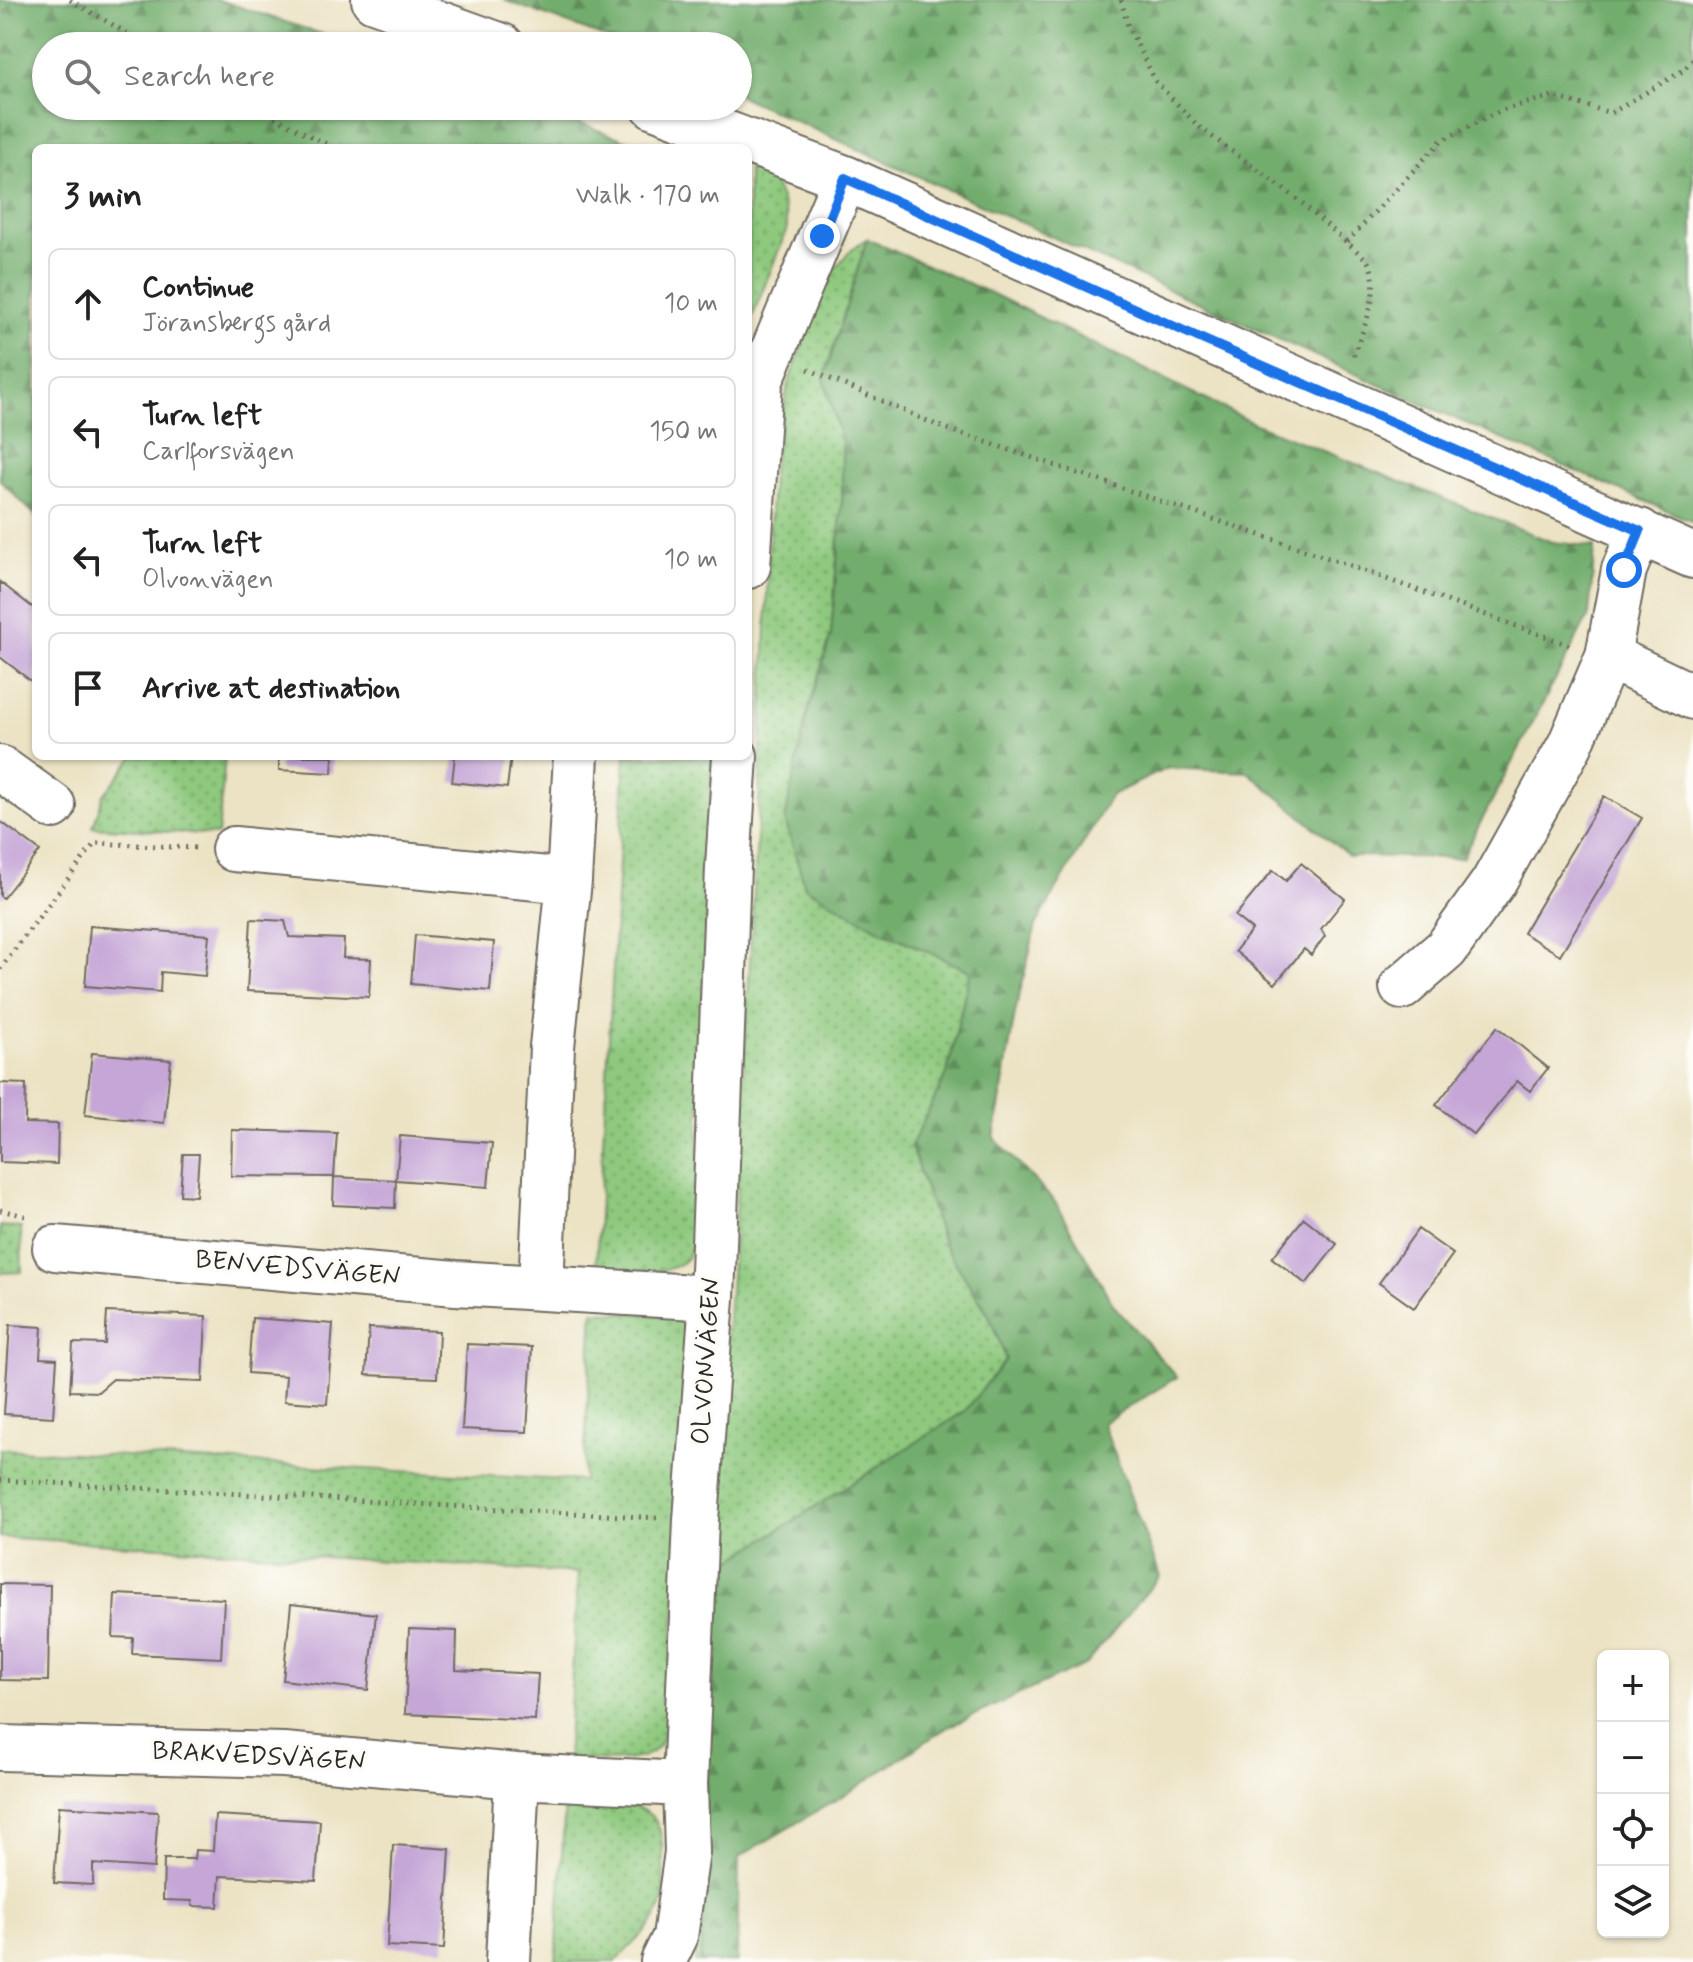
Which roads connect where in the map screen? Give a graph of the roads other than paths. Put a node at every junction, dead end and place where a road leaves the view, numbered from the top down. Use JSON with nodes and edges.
{"nodes":[{"id":1,"x":374,"y":0,"type":"edge"},
{"id":2,"x":463,"y":32,"type":"edge"},
{"id":3,"x":691,"y":120,"type":"edge"},
{"id":4,"x":845,"y":178,"type":"junction"},
{"id":5,"x":752,"y":505,"type":"edge"},
{"id":6,"x":1640,"y":531,"type":"junction"},
{"id":7,"x":1693,"y":556,"type":"edge"},
{"id":8,"x":1594,"y":652,"type":"junction"},
{"id":9,"x":1693,"y":697,"type":"edge"},
{"id":10,"x":576,"y":760,"type":"edge"},
{"id":11,"x":735,"y":760,"type":"edge"},
{"id":12,"x":0,"y":768,"type":"edge"},
{"id":13,"x":53,"y":806,"type":"dead end"},
{"id":14,"x":234,"y":849,"type":"road end"},
{"id":15,"x":569,"y":881,"type":"junction"},
{"id":16,"x":1402,"y":987,"type":"dead end"},
{"id":17,"x":55,"y":1248,"type":"dead end"},
{"id":18,"x":541,"y":1287,"type":"junction"},
{"id":19,"x":712,"y":1298,"type":"junction"},
{"id":20,"x":0,"y":1748,"type":"edge"},
{"id":21,"x":517,"y":1776,"type":"junction"},
{"id":22,"x":685,"y":1784,"type":"junction"},
{"id":23,"x":508,"y":1962,"type":"edge"},
{"id":24,"x":663,"y":1962,"type":"edge"}],
"edges":[{"from":1,"to":2,"type":"street"},
{"from":3,"to":4,"type":"street"},
{"from":4,"to":5,"type":"street"},
{"from":4,"to":6,"type":"street"},
{"from":6,"to":7,"type":"street"},
{"from":6,"to":8,"type":"street"},
{"from":8,"to":9,"type":"street"},
{"from":8,"to":16,"type":"street"},
{"from":10,"to":15,"type":"street"},
{"from":11,"to":19,"type":"street","name":"OLVONVÄGEN"},
{"from":12,"to":13,"type":"street"},
{"from":14,"to":15,"type":"street"},
{"from":15,"to":18,"type":"street"},
{"from":17,"to":18,"type":"street","name":"BENVEDSVÄGEN"},
{"from":18,"to":19,"type":"street","name":"BENVEDSVÄGEN"},
{"from":19,"to":22,"type":"street","name":"OLVONVÄGEN"},
{"from":20,"to":21,"type":"street","name":"BRAKVEDSVÄGEN"},
{"from":21,"to":22,"type":"street","name":"BRAKVEDSVÄGEN"},
{"from":21,"to":23,"type":"street"},
{"from":22,"to":24,"type":"street","name":"OLVONVÄGEN"}]}
